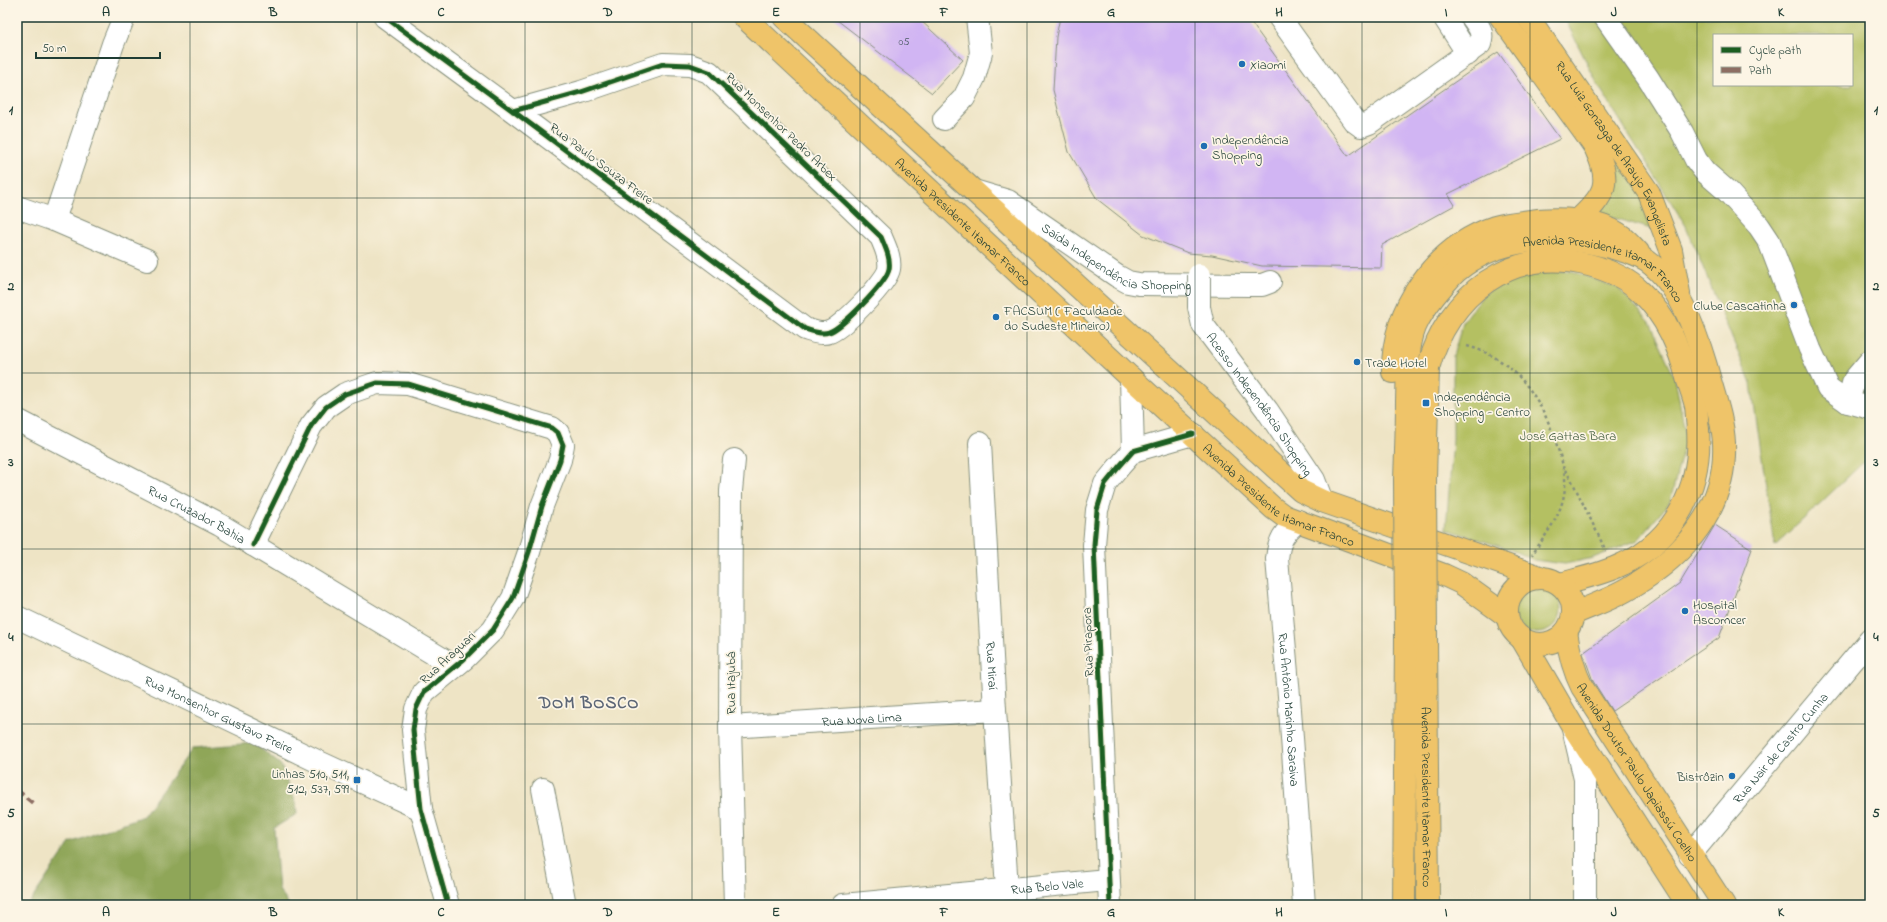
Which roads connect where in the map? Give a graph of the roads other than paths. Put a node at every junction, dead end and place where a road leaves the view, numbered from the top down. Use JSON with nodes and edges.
{"nodes":[{"id":1,"x":124,"y":17,"type":"edge"},
{"id":2,"x":384,"y":17,"type":"edge"},
{"id":3,"x":744,"y":17,"type":"edge"},
{"id":4,"x":784,"y":17,"type":"edge"},
{"id":5,"x":977,"y":17,"type":"edge"},
{"id":6,"x":1279,"y":17,"type":"edge"},
{"id":7,"x":1444,"y":17,"type":"edge"},
{"id":8,"x":1472,"y":17,"type":"edge"},
{"id":9,"x":1501,"y":17,"type":"edge"},
{"id":10,"x":1528,"y":17,"type":"edge"},
{"id":11,"x":1605,"y":17,"type":"edge"},
{"id":12,"x":1468,"y":54,"type":"junction"},
{"id":13,"x":513,"y":110,"type":"junction"},
{"id":14,"x":944,"y":119,"type":"dead end"},
{"id":15,"x":974,"y":191,"type":"junction"},
{"id":16,"x":17,"y":207,"type":"edge"},
{"id":17,"x":54,"y":220,"type":"junction"},
{"id":18,"x":1577,"y":221,"type":"junction"},
{"id":19,"x":147,"y":260,"type":"dead end"},
{"id":20,"x":1646,"y":260,"type":"junction"},
{"id":21,"x":1199,"y":268,"type":"dead end"},
{"id":22,"x":1270,"y":282,"type":"dead end"},
{"id":23,"x":1680,"y":298,"type":"junction"},
{"id":24,"x":805,"y":329,"type":"joint"},
{"id":25,"x":1870,"y":361,"type":"edge"},
{"id":26,"x":1131,"y":378,"type":"junction"},
{"id":27,"x":1848,"y":402,"type":"junction"},
{"id":28,"x":1870,"y":408,"type":"edge"},
{"id":29,"x":17,"y":420,"type":"edge"},
{"id":30,"x":1192,"y":434,"type":"junction"},
{"id":31,"x":980,"y":443,"type":"dead end"},
{"id":32,"x":1406,"y":450,"type":"junction"},
{"id":33,"x":1133,"y":451,"type":"junction"},
{"id":34,"x":734,"y":460,"type":"dead end"},
{"id":35,"x":1415,"y":479,"type":"junction"},
{"id":36,"x":1322,"y":501,"type":"junction"},
{"id":37,"x":1298,"y":521,"type":"junction"},
{"id":38,"x":253,"y":545,"type":"junction"},
{"id":39,"x":1540,"y":577,"type":"junction"},
{"id":40,"x":1507,"y":616,"type":"junction"},
{"id":41,"x":17,"y":617,"type":"edge"},
{"id":42,"x":1570,"y":623,"type":"junction"},
{"id":43,"x":1416,"y":637,"type":"junction"},
{"id":44,"x":1522,"y":639,"type":"junction"},
{"id":45,"x":1870,"y":640,"type":"edge"},
{"id":46,"x":454,"y":666,"type":"junction"},
{"id":47,"x":994,"y":710,"type":"junction"},
{"id":48,"x":1572,"y":725,"type":"junction"},
{"id":49,"x":730,"y":727,"type":"junction"},
{"id":50,"x":543,"y":789,"type":"dead end"},
{"id":51,"x":421,"y":809,"type":"junction"},
{"id":52,"x":1690,"y":855,"type":"junction"},
{"id":53,"x":1108,"y":880,"type":"junction"},
{"id":54,"x":1007,"y":888,"type":"junction"},
{"id":55,"x":932,"y":900,"type":"edge"},
{"id":56,"x":448,"y":905,"type":"edge"},
{"id":57,"x":565,"y":905,"type":"edge"},
{"id":58,"x":735,"y":905,"type":"edge"},
{"id":59,"x":843,"y":905,"type":"edge"},
{"id":60,"x":1110,"y":905,"type":"edge"},
{"id":61,"x":1304,"y":905,"type":"edge"},
{"id":62,"x":1404,"y":905,"type":"edge"},
{"id":63,"x":1428,"y":905,"type":"edge"},
{"id":64,"x":1585,"y":905,"type":"edge"},
{"id":65,"x":1688,"y":905,"type":"edge"},
{"id":66,"x":1724,"y":905,"type":"edge"}],
"edges":[{"from":1,"to":17,"type":"street"},
{"from":2,"to":13,"type":"street","name":"Rua Paulo Souza Freire"},
{"from":3,"to":26,"type":"main road","name":"Avenida Presidente Itamar Franco"},
{"from":4,"to":15,"type":"main road","name":"Avenida Presidente Itamar Franco"},
{"from":5,"to":14,"type":"street"},
{"from":6,"to":12,"type":"street"},
{"from":7,"to":12,"type":"street"},
{"from":8,"to":12,"type":"street"},
{"from":9,"to":18,"type":"main road","name":"Rua Luiz Gonzaga de Araujo Evangelista"},
{"from":10,"to":23,"type":"main road","name":"Rua Luiz Gonzaga de Araujo Evangelista"},
{"from":11,"to":27,"type":"street"},
{"from":13,"to":24,"type":"street","name":"Rua Paulo Souza Freire"},
{"from":13,"to":24,"type":"street","name":"Rua Monsenhor Pedro Arbex"},
{"from":15,"to":22,"type":"street","name":"Saída Independência Shopping"},
{"from":15,"to":36,"type":"main road","name":"Avenida Presidente Itamar Franco"},
{"from":16,"to":17,"type":"street"},
{"from":17,"to":19,"type":"street"},
{"from":18,"to":20,"type":"main road"},
{"from":18,"to":32,"type":"main road"},
{"from":20,"to":23,"type":"main road","name":"Avenida Presidente Itamar Franco"},
{"from":20,"to":32,"type":"main road","name":"Avenida Presidente Itamar Franco"},
{"from":21,"to":36,"type":"street","name":"Acesso Independência Shopping","bridge":true},
{"from":23,"to":42,"type":"main road","name":"Avenida Presidente Itamar Franco"},
{"from":25,"to":27,"type":"street"},
{"from":26,"to":30,"type":"main road","name":"Avenida Presidente Itamar Franco"},
{"from":26,"to":33,"type":"street"},
{"from":27,"to":28,"type":"street"},
{"from":29,"to":38,"type":"street","name":"Rua Cruzador Bahia"},
{"from":30,"to":33,"type":"street"},
{"from":30,"to":37,"type":"main road","name":"Avenida Presidente Itamar Franco"},
{"from":31,"to":47,"type":"street","name":"Rua Miraí"},
{"from":32,"to":35,"type":"main road","name":"Avenida Presidente Itamar Franco"},
{"from":33,"to":53,"type":"street","name":"Rua Pirapora"},
{"from":34,"to":49,"type":"street","name":"Rua Itajubá"},
{"from":35,"to":39,"type":"main road","name":"Avenida Presidente Itamar Franco"},
{"from":35,"to":43,"type":"main road","name":"Avenida Presidente Itamar Franco","bridge":true},
{"from":36,"to":39,"type":"main road","name":"Avenida Presidente Itamar Franco"},
{"from":37,"to":40,"type":"main road","name":"Avenida Presidente Itamar Franco"},
{"from":37,"to":61,"type":"street","name":"Rua Antônio Marinho Saraiva"},
{"from":38,"to":46,"type":"street","name":"Rua Cruzador Bahia"},
{"from":38,"to":46,"type":"street","name":"Rua Araguari"},
{"from":39,"to":40,"type":"main road"},
{"from":39,"to":42,"type":"main road"},
{"from":40,"to":44,"type":"main road"},
{"from":41,"to":51,"type":"street","name":"Rua Monsenhor Gustavo Freire"},
{"from":42,"to":44,"type":"main road"},
{"from":42,"to":52,"type":"main road","name":"Avenida Doutor Paulo Japiassú Coelho"},
{"from":43,"to":62,"type":"main road","name":"Avenida Presidente Itamar Franco"},
{"from":43,"to":63,"type":"main road","name":"Avenida Presidente Itamar Franco"},
{"from":44,"to":48,"type":"main road"},
{"from":45,"to":52,"type":"street","name":"Rua Nair de Castro Cunha"},
{"from":46,"to":51,"type":"street","name":"Rua Araguari"},
{"from":47,"to":49,"type":"street","name":"Rua Nova Lima"},
{"from":47,"to":54,"type":"street","name":"Rua Miraí"},
{"from":48,"to":64,"type":"street"},
{"from":48,"to":65,"type":"main road"},
{"from":49,"to":58,"type":"street","name":"Rua Itajubá"},
{"from":50,"to":57,"type":"street"},
{"from":51,"to":56,"type":"street","name":"Rua Araguari"},
{"from":52,"to":66,"type":"main road","name":"Avenida Doutor Paulo Japiassú Coelho"},
{"from":53,"to":54,"type":"street","name":"Rua Belo Vale"},
{"from":53,"to":60,"type":"street","name":"Rua Pirapora"},
{"from":54,"to":55,"type":"street","name":"Rua Belo Vale"},
{"from":55,"to":59,"type":"street","name":"Rua Belo Vale"}]}
